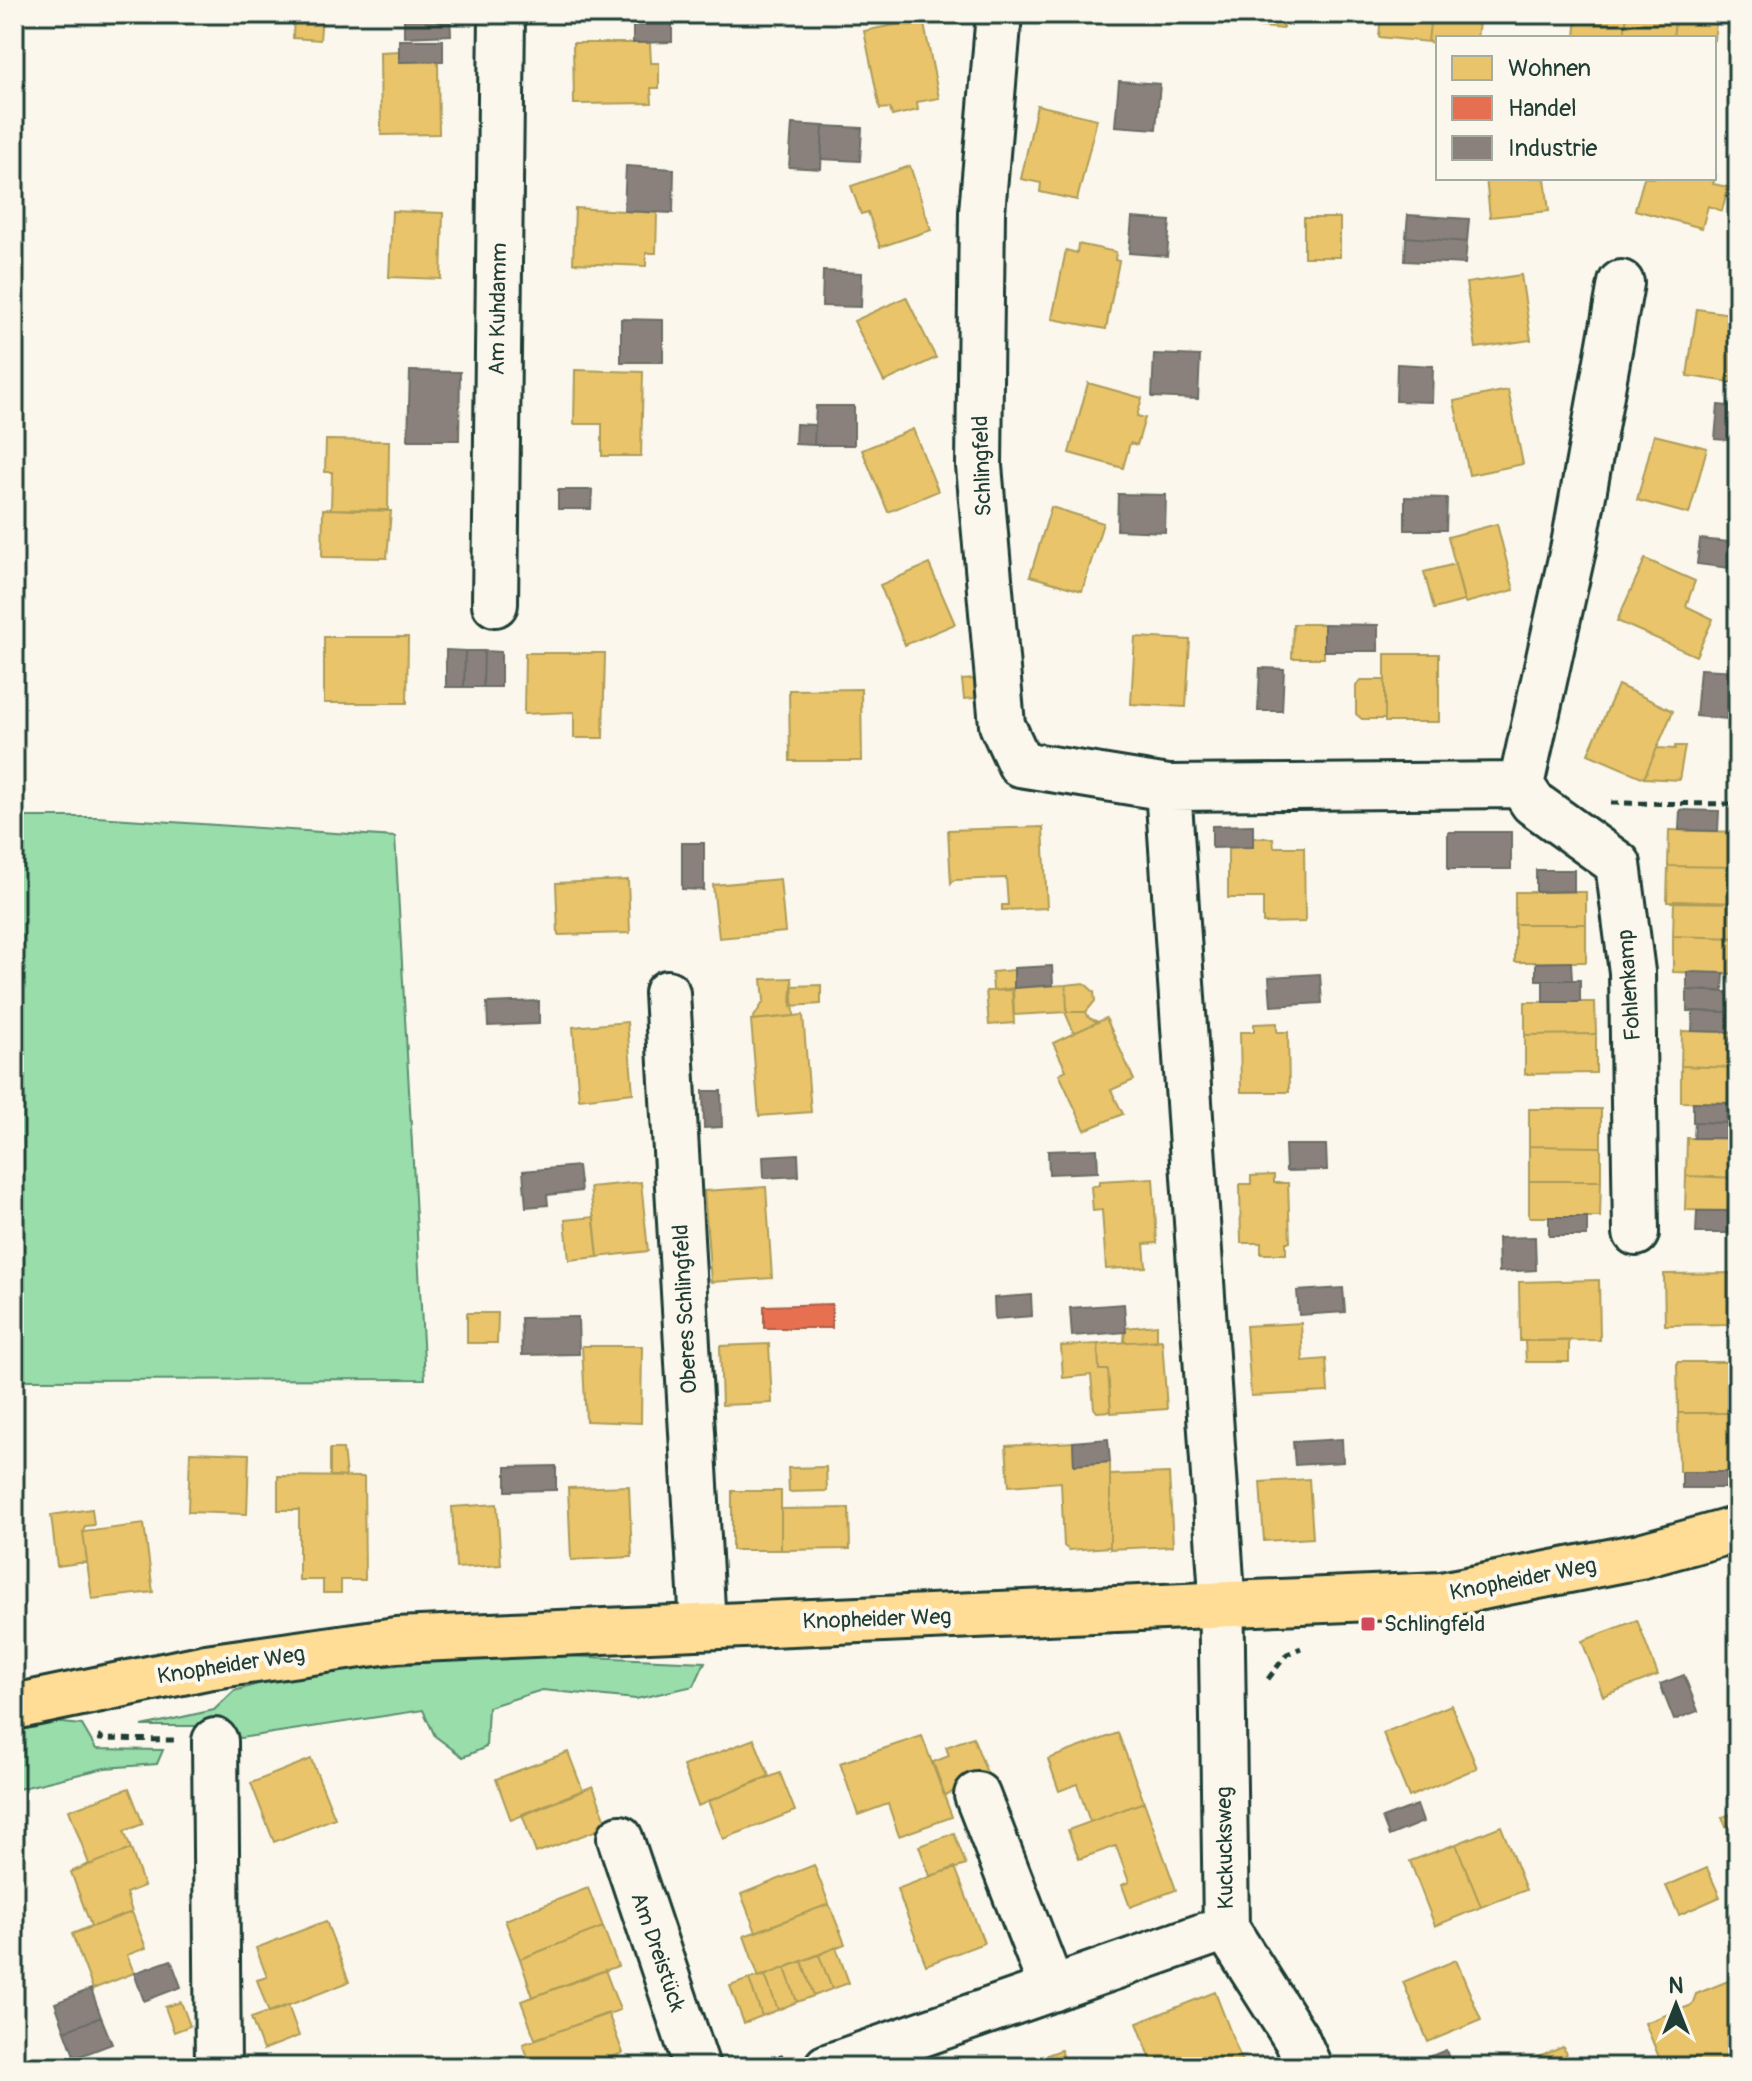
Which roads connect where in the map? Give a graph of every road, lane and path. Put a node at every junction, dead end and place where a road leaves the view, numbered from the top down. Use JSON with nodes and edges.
{"nodes":[{"id":1,"x":502,"y":14,"type":"edge"},
{"id":2,"x":999,"y":14,"type":"edge"},
{"id":3,"x":1621,"y":283,"type":"dead end"},
{"id":4,"x":495,"y":604,"type":"dead end"},
{"id":5,"x":1168,"y":788,"type":"junction"},
{"id":6,"x":1527,"y":794,"type":"junction"},
{"id":7,"x":1738,"y":804,"type":"edge"},
{"id":8,"x":667,"y":993,"type":"dead end"},
{"id":9,"x":1636,"y":1233,"type":"dead end"},
{"id":10,"x":1738,"y":1529,"type":"edge"},
{"id":11,"x":1222,"y":1606,"type":"junction"},
{"id":12,"x":703,"y":1626,"type":"junction"},
{"id":13,"x":1306,"y":1645,"type":"dead end"},
{"id":14,"x":1260,"y":1692,"type":"dead end"},
{"id":15,"x":14,"y":1707,"type":"edge"},
{"id":16,"x":215,"y":1741,"type":"dead end"},
{"id":17,"x":977,"y":1795,"type":"dead end"},
{"id":18,"x":620,"y":1838,"type":"dead end"},
{"id":19,"x":1226,"y":1928,"type":"junction"},
{"id":20,"x":1052,"y":1989,"type":"junction"},
{"id":21,"x":218,"y":2067,"type":"edge"},
{"id":22,"x":697,"y":2067,"type":"edge"},
{"id":23,"x":827,"y":2067,"type":"edge"},
{"id":24,"x":1309,"y":2067,"type":"edge"}],
"edges":[{"from":1,"to":4,"type":"street","name":"Am Kuhdamm"},
{"from":2,"to":5,"type":"street","name":"Schlingfeld"},
{"from":3,"to":6,"type":"street"},
{"from":5,"to":6,"type":"street","name":"Schlingfeld"},
{"from":5,"to":11,"type":"street"},
{"from":6,"to":7,"type":"path"},
{"from":6,"to":9,"type":"street","name":"Fohlenkamp"},
{"from":8,"to":12,"type":"street","name":"Oberes Schlingfeld"},
{"from":10,"to":11,"type":"main road","name":"Knopheider Weg"},
{"from":11,"to":12,"type":"main road","name":"Knopheider Weg"},
{"from":11,"to":19,"type":"street","name":"Kuckucksweg"},
{"from":12,"to":15,"type":"main road","name":"Knopheider Weg"},
{"from":13,"to":14,"type":"path"},
{"from":16,"to":21,"type":"street"},
{"from":17,"to":20,"type":"street"},
{"from":18,"to":22,"type":"street","name":"Am Dreistück"},
{"from":19,"to":20,"type":"street"},
{"from":19,"to":24,"type":"street","name":"Kuckucksweg"},
{"from":20,"to":23,"type":"street"}]}
